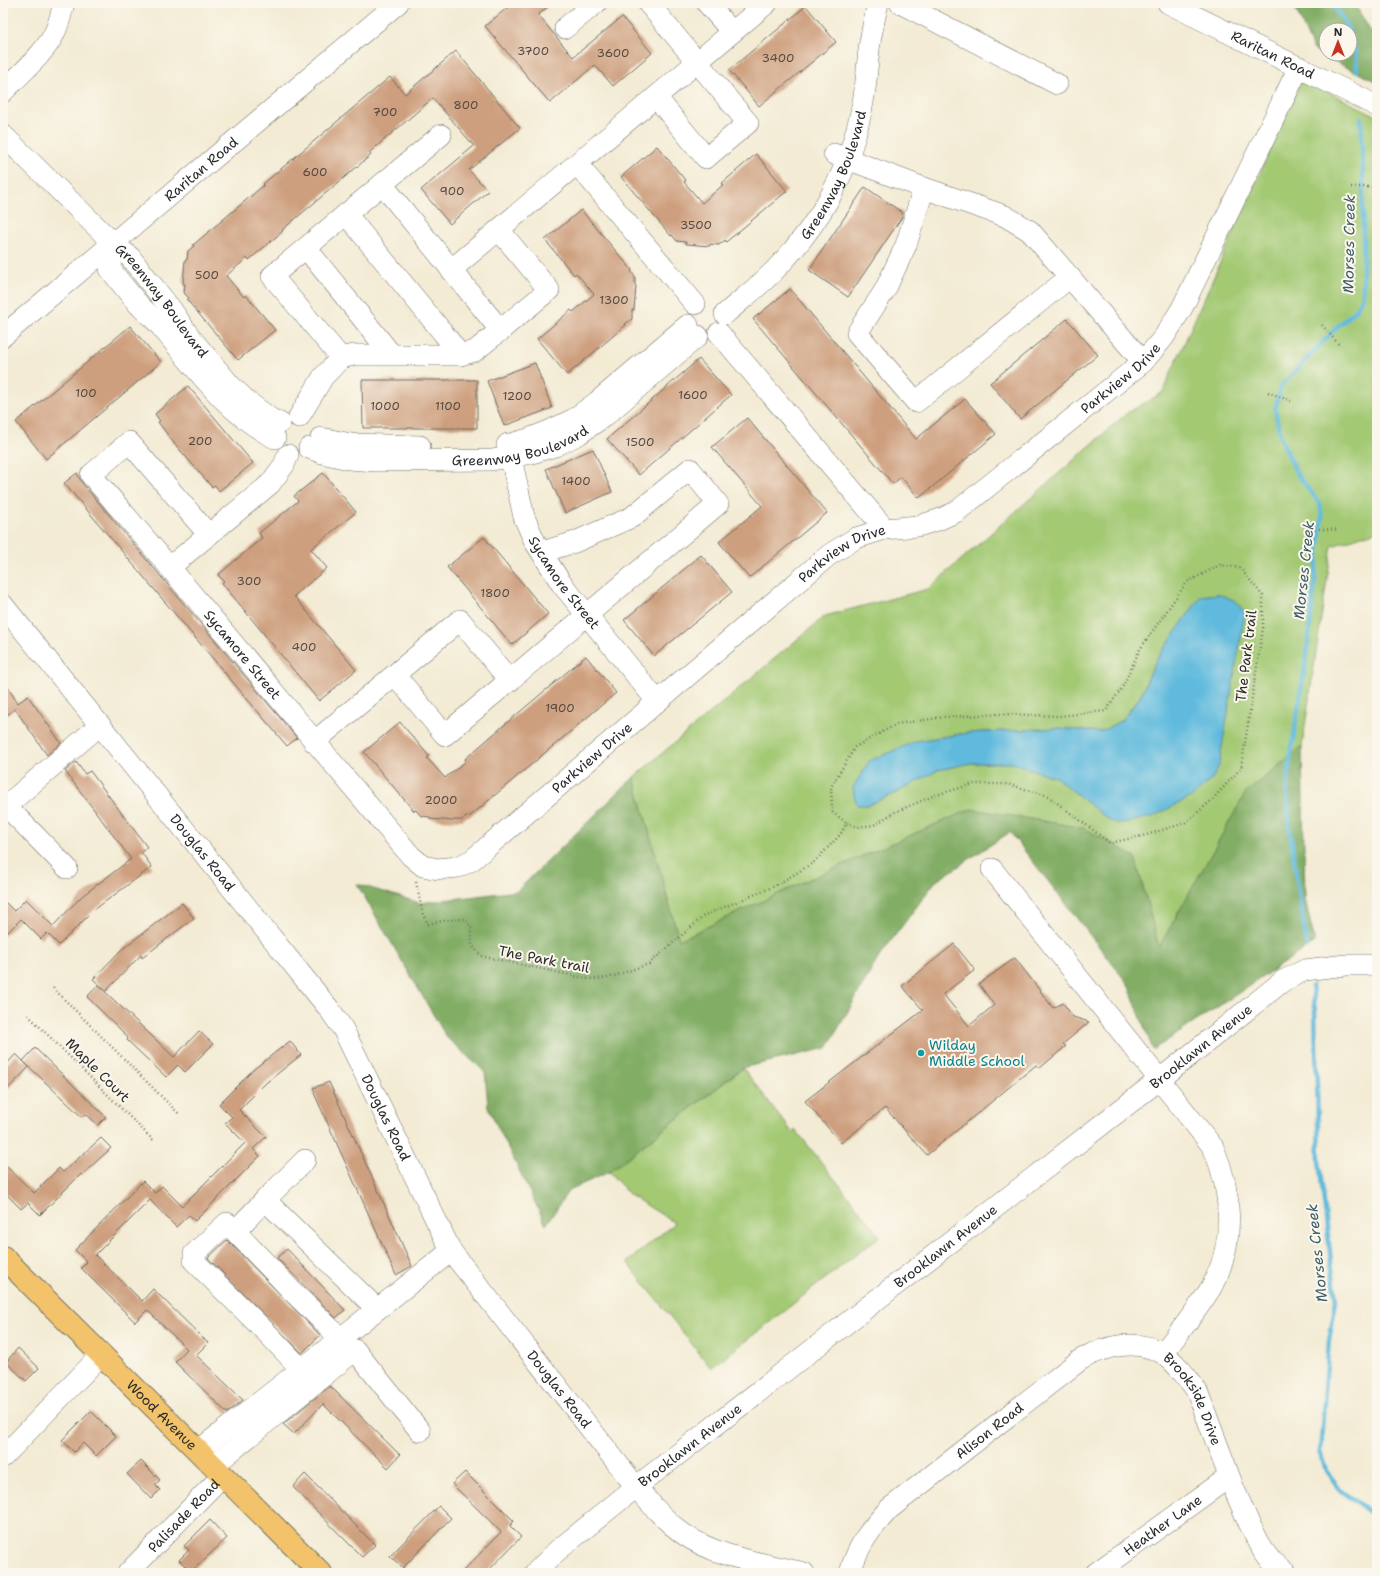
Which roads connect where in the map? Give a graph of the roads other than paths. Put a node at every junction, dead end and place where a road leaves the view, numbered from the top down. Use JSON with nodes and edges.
{"nodes":[{"id":1,"x":64,"y":3,"type":"edge"},
{"id":2,"x":398,"y":3,"type":"edge"},
{"id":3,"x":596,"y":3,"type":"edge"},
{"id":4,"x":648,"y":3,"type":"edge"},
{"id":5,"x":707,"y":3,"type":"edge"},
{"id":6,"x":767,"y":3,"type":"edge"},
{"id":7,"x":864,"y":3,"type":"edge"},
{"id":8,"x":878,"y":3,"type":"edge"},
{"id":9,"x":900,"y":3,"type":"edge"},
{"id":10,"x":1168,"y":3,"type":"edge"},
{"id":11,"x":565,"y":28,"type":"dead end"},
{"id":12,"x":732,"y":32,"type":"junction"},
{"id":13,"x":697,"y":62,"type":"junction"},
{"id":14,"x":1299,"y":67,"type":"junction"},
{"id":15,"x":1057,"y":84,"type":"dead end"},
{"id":16,"x":3,"y":92,"type":"edge"},
{"id":17,"x":656,"y":97,"type":"junction"},
{"id":18,"x":1377,"y":106,"type":"edge"},
{"id":19,"x":3,"y":135,"type":"edge"},
{"id":20,"x":441,"y":135,"type":"dead end"},
{"id":21,"x":841,"y":156,"type":"junction"},
{"id":22,"x":577,"y":164,"type":"junction"},
{"id":23,"x":382,"y":184,"type":"junction"},
{"id":24,"x":924,"y":188,"type":"junction"},
{"id":25,"x":346,"y":214,"type":"junction"},
{"id":26,"x":499,"y":230,"type":"junction"},
{"id":27,"x":113,"y":243,"type":"junction"},
{"id":28,"x":306,"y":248,"type":"junction"},
{"id":29,"x":451,"y":270,"type":"junction"},
{"id":30,"x":1070,"y":277,"type":"junction"},
{"id":31,"x":695,"y":304,"type":"junction"},
{"id":32,"x":721,"y":308,"type":"junction"},
{"id":33,"x":693,"y":330,"type":"junction"},
{"id":34,"x":501,"y":331,"type":"junction"},
{"id":35,"x":719,"y":333,"type":"junction"},
{"id":36,"x":3,"y":336,"type":"edge"},
{"id":37,"x":391,"y":354,"type":"junction"},
{"id":38,"x":460,"y":355,"type":"junction"},
{"id":39,"x":341,"y":358,"type":"junction"},
{"id":40,"x":1143,"y":362,"type":"junction"},
{"id":41,"x":299,"y":417,"type":"junction"},
{"id":42,"x":277,"y":431,"type":"junction"},
{"id":43,"x":312,"y":442,"type":"junction"},
{"id":44,"x":509,"y":451,"type":"junction"},
{"id":45,"x":288,"y":455,"type":"junction"},
{"id":46,"x":885,"y":529,"type":"junction"},
{"id":47,"x":209,"y":535,"type":"junction"},
{"id":48,"x":542,"y":552,"type":"junction"},
{"id":49,"x":170,"y":567,"type":"junction"},
{"id":50,"x":3,"y":605,"type":"edge"},
{"id":51,"x":586,"y":616,"type":"junction"},
{"id":52,"x":395,"y":675,"type":"junction"},
{"id":53,"x":510,"y":681,"type":"junction"},
{"id":54,"x":657,"y":701,"type":"junction"},
{"id":55,"x":100,"y":725,"type":"junction"},
{"id":56,"x":314,"y":742,"type":"junction"},
{"id":57,"x":5,"y":805,"type":"edge"},
{"id":58,"x":67,"y":868,"type":"dead end"},
{"id":59,"x":992,"y":870,"type":"dead end"},
{"id":60,"x":1377,"y":965,"type":"edge"},
{"id":61,"x":1159,"y":1080,"type":"junction"},
{"id":62,"x":305,"y":1160,"type":"dead end"},
{"id":63,"x":265,"y":1200,"type":"junction"},
{"id":64,"x":235,"y":1231,"type":"junction"},
{"id":65,"x":451,"y":1251,"type":"junction"},
{"id":66,"x":3,"y":1257,"type":"edge"},
{"id":67,"x":377,"y":1309,"type":"junction"},
{"id":68,"x":340,"y":1338,"type":"junction"},
{"id":69,"x":1164,"y":1353,"type":"junction"},
{"id":70,"x":101,"y":1355,"type":"junction"},
{"id":71,"x":301,"y":1370,"type":"junction"},
{"id":72,"x":420,"y":1431,"type":"dead end"},
{"id":73,"x":3,"y":1457,"type":"edge"},
{"id":74,"x":211,"y":1464,"type":"junction"},
{"id":75,"x":1229,"y":1477,"type":"junction"},
{"id":76,"x":636,"y":1487,"type":"junction"},
{"id":77,"x":128,"y":1573,"type":"edge"},
{"id":78,"x":321,"y":1573,"type":"edge"},
{"id":79,"x":535,"y":1573,"type":"edge"},
{"id":80,"x":804,"y":1573,"type":"edge"},
{"id":81,"x":850,"y":1573,"type":"edge"},
{"id":82,"x":1096,"y":1573,"type":"edge"},
{"id":83,"x":1287,"y":1573,"type":"edge"}],
"edges":[{"from":1,"to":16,"type":"street"},
{"from":2,"to":27,"type":"street","name":"Raritan Road"},
{"from":3,"to":11,"type":"street"},
{"from":4,"to":13,"type":"street"},
{"from":5,"to":12,"type":"street"},
{"from":6,"to":12,"type":"street"},
{"from":7,"to":21,"type":"street","name":"Greenway Boulevard"},
{"from":8,"to":21,"type":"street","name":"Greenway Boulevard"},
{"from":9,"to":15,"type":"street"},
{"from":10,"to":14,"type":"street","name":"Raritan Road"},
{"from":12,"to":13,"type":"street"},
{"from":13,"to":17,"type":"street"},
{"from":13,"to":17,"type":"street"},
{"from":14,"to":18,"type":"street","name":"Raritan Road"},
{"from":14,"to":40,"type":"street","name":"Parkview Drive"},
{"from":17,"to":22,"type":"street"},
{"from":19,"to":27,"type":"street","name":"Greenway Boulevard"},
{"from":20,"to":23,"type":"street"},
{"from":21,"to":24,"type":"street"},
{"from":21,"to":32,"type":"street","name":"Greenway Boulevard"},
{"from":22,"to":26,"type":"street"},
{"from":22,"to":31,"type":"street"},
{"from":23,"to":25,"type":"street"},
{"from":23,"to":29,"type":"street"},
{"from":24,"to":30,"type":"street"},
{"from":24,"to":30,"type":"street"},
{"from":25,"to":28,"type":"street"},
{"from":25,"to":38,"type":"street"},
{"from":26,"to":29,"type":"street"},
{"from":26,"to":34,"type":"street"},
{"from":27,"to":36,"type":"street","name":"Raritan Road"},
{"from":27,"to":42,"type":"street","name":"Greenway Boulevard"},
{"from":28,"to":37,"type":"street"},
{"from":28,"to":39,"type":"street"},
{"from":29,"to":34,"type":"street"},
{"from":30,"to":40,"type":"street"},
{"from":31,"to":32,"type":"street"},
{"from":31,"to":33,"type":"street"},
{"from":32,"to":35,"type":"street"},
{"from":33,"to":35,"type":"street"},
{"from":33,"to":44,"type":"street","name":"Greenway Boulevard"},
{"from":34,"to":38,"type":"street"},
{"from":35,"to":46,"type":"street"},
{"from":37,"to":38,"type":"street"},
{"from":37,"to":39,"type":"street"},
{"from":39,"to":41,"type":"street"},
{"from":40,"to":46,"type":"street","name":"Parkview Drive"},
{"from":41,"to":42,"type":"street"},
{"from":41,"to":43,"type":"street"},
{"from":42,"to":45,"type":"street"},
{"from":43,"to":44,"type":"street","name":"Greenway Boulevard"},
{"from":43,"to":45,"type":"street"},
{"from":44,"to":48,"type":"street","name":"Sycamore Street"},
{"from":45,"to":47,"type":"street"},
{"from":46,"to":54,"type":"street","name":"Parkview Drive"},
{"from":47,"to":49,"type":"street"},
{"from":47,"to":49,"type":"street","name":"Sycamore Street"},
{"from":48,"to":51,"type":"street","name":"Sycamore Street"},
{"from":48,"to":51,"type":"street"},
{"from":49,"to":56,"type":"street","name":"Sycamore Street"},
{"from":50,"to":55,"type":"street","name":"Douglas Road"},
{"from":51,"to":53,"type":"street"},
{"from":51,"to":54,"type":"street","name":"Sycamore Street"},
{"from":52,"to":53,"type":"street"},
{"from":52,"to":53,"type":"street"},
{"from":52,"to":56,"type":"street"},
{"from":54,"to":56,"type":"street","name":"Parkview Drive"},
{"from":55,"to":57,"type":"street"},
{"from":55,"to":65,"type":"street","name":"Douglas Road"},
{"from":57,"to":58,"type":"street"},
{"from":59,"to":61,"type":"street","name":"Brookside Drive"},
{"from":60,"to":61,"type":"street","name":"Brooklawn Avenue"},
{"from":61,"to":69,"type":"street","name":"Brookside Drive"},
{"from":61,"to":76,"type":"street","name":"Brooklawn Avenue"},
{"from":62,"to":63,"type":"street"},
{"from":63,"to":64,"type":"street"},
{"from":63,"to":67,"type":"street"},
{"from":64,"to":68,"type":"street"},
{"from":64,"to":71,"type":"street"},
{"from":65,"to":67,"type":"street"},
{"from":65,"to":76,"type":"street","name":"Douglas Road"},
{"from":66,"to":70,"type":"main road","name":"Wood Avenue"},
{"from":67,"to":68,"type":"street"},
{"from":68,"to":71,"type":"street"},
{"from":69,"to":75,"type":"street","name":"Brookside Drive"},
{"from":69,"to":81,"type":"street","name":"Alison Road"},
{"from":70,"to":73,"type":"street"},
{"from":70,"to":74,"type":"main road","name":"Wood Avenue"},
{"from":71,"to":74,"type":"street"},
{"from":72,"to":74,"type":"street"},
{"from":74,"to":77,"type":"street","name":"Palisade Road"},
{"from":74,"to":78,"type":"main road","name":"Wood Avenue"},
{"from":75,"to":82,"type":"street","name":"Heather Lane"},
{"from":75,"to":83,"type":"street","name":"Brookside Drive"},
{"from":76,"to":79,"type":"street","name":"Brooklawn Avenue"},
{"from":76,"to":80,"type":"street","name":"Douglas Road"}]}
